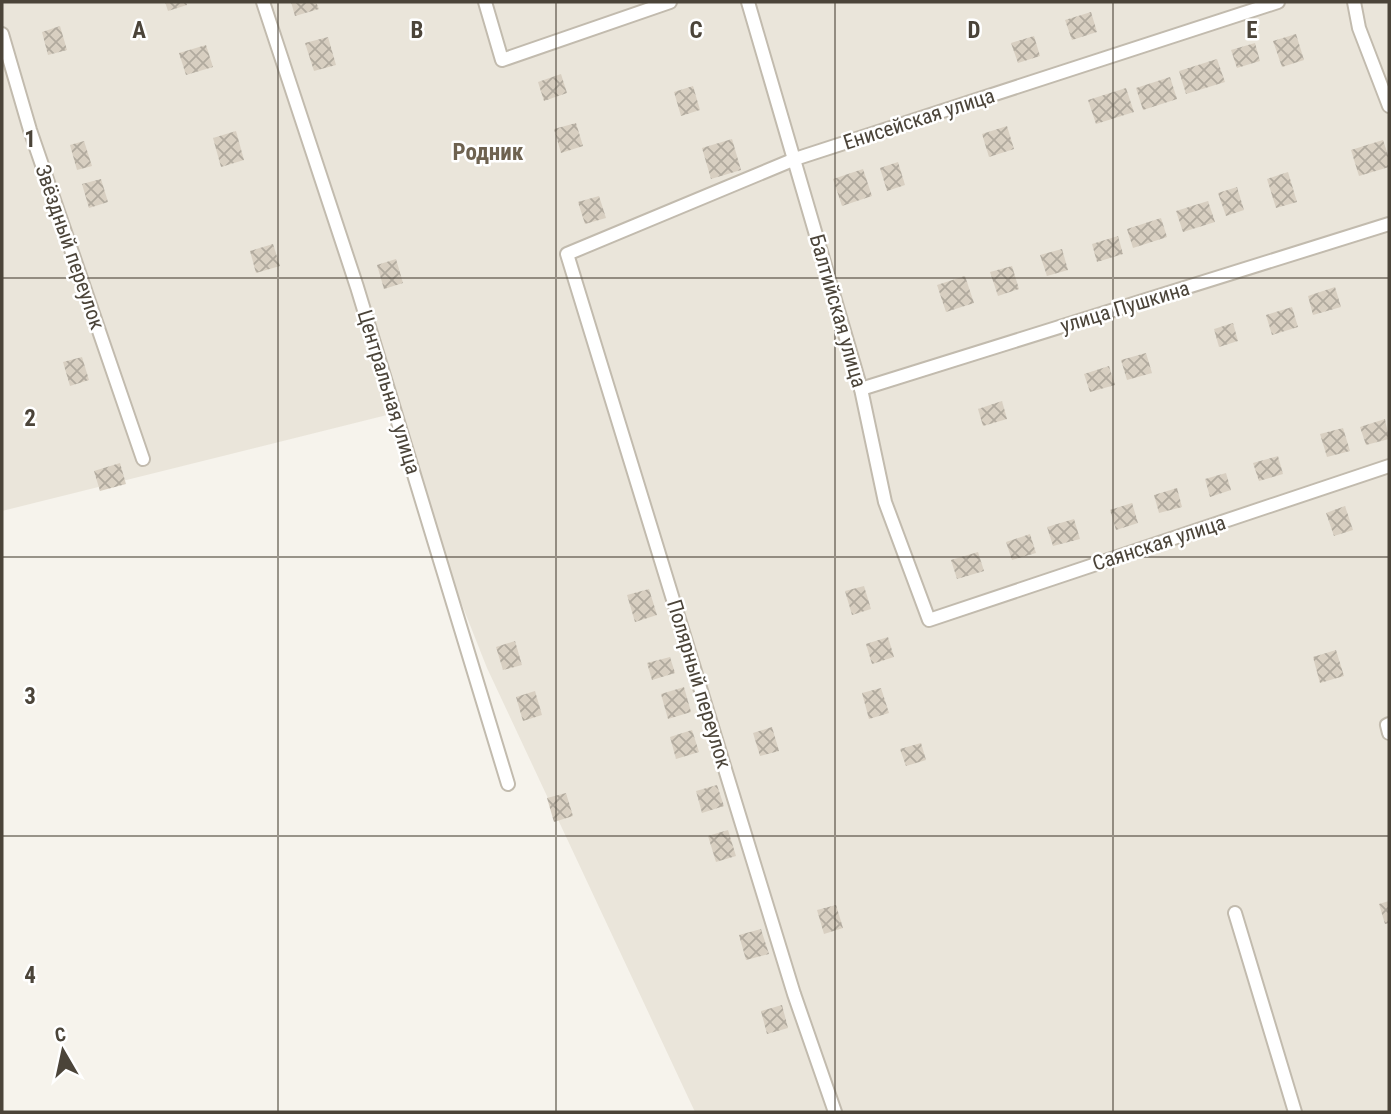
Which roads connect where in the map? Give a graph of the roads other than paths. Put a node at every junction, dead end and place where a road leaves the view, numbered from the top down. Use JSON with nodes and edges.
{"nodes":[{"id":1,"x":263,"y":2,"type":"edge"},
{"id":2,"x":485,"y":2,"type":"edge"},
{"id":3,"x":670,"y":2,"type":"edge"},
{"id":4,"x":748,"y":2,"type":"edge"},
{"id":5,"x":1278,"y":2,"type":"edge"},
{"id":6,"x":1354,"y":2,"type":"edge"},
{"id":7,"x":2,"y":34,"type":"edge"},
{"id":8,"x":1389,"y":106,"type":"edge"},
{"id":9,"x":795,"y":159,"type":"junction"},
{"id":10,"x":1389,"y":225,"type":"edge"},
{"id":11,"x":567,"y":254,"type":"joint"},
{"id":12,"x":861,"y":389,"type":"junction"},
{"id":13,"x":143,"y":459,"type":"dead end"},
{"id":14,"x":1389,"y":466,"type":"edge"},
{"id":15,"x":929,"y":620,"type":"joint"},
{"id":16,"x":508,"y":784,"type":"dead end"},
{"id":17,"x":1235,"y":913,"type":"dead end"},
{"id":18,"x":835,"y":1112,"type":"edge"},
{"id":19,"x":1295,"y":1112,"type":"edge"}],
"edges":[{"from":1,"to":16,"type":"street","name":"Центральная улица"},
{"from":2,"to":3,"type":"street"},
{"from":4,"to":9,"type":"street","name":"Балтийская улица"},
{"from":5,"to":9,"type":"street","name":"Енисейская улица"},
{"from":6,"to":8,"type":"street"},
{"from":7,"to":13,"type":"street","name":"Звёздный переулок"},
{"from":9,"to":11,"type":"street","name":"Енисейская улица"},
{"from":9,"to":12,"type":"street","name":"Балтийская улица"},
{"from":10,"to":12,"type":"street","name":"улица Пушкина"},
{"from":11,"to":18,"type":"street","name":"Полярный переулок"},
{"from":12,"to":15,"type":"street","name":"Балтийская улица"},
{"from":14,"to":15,"type":"street","name":"Саянская улица"},
{"from":17,"to":19,"type":"street"}]}
